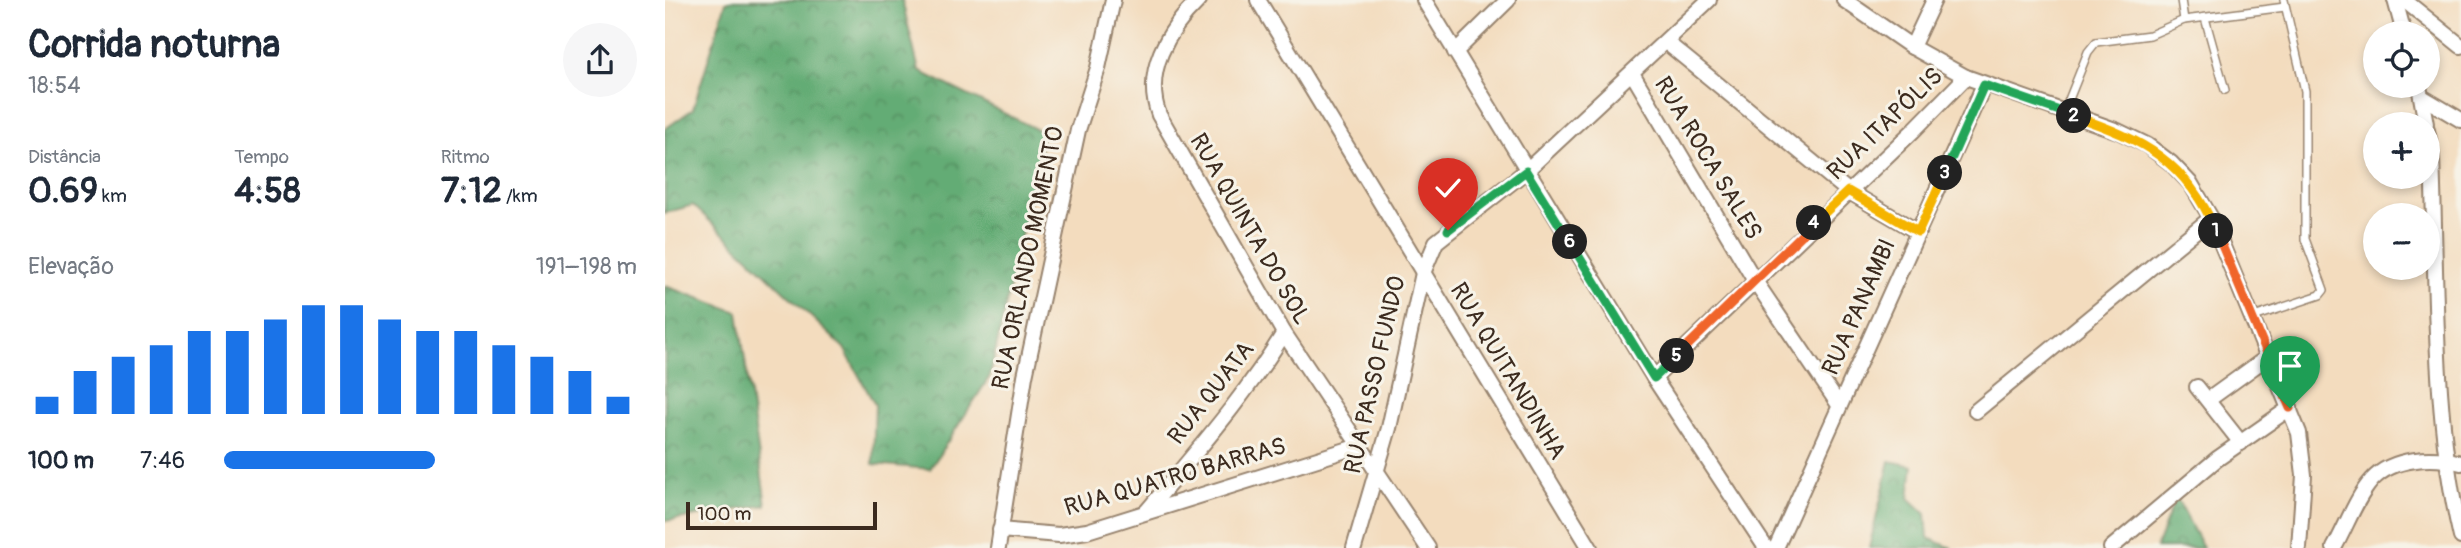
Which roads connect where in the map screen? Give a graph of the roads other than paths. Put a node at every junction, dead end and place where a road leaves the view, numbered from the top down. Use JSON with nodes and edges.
{"nodes":[{"id":1,"x":1113,"y":0,"type":"edge"},
{"id":2,"x":1199,"y":0,"type":"edge"},
{"id":3,"x":1258,"y":0,"type":"edge"},
{"id":4,"x":1424,"y":0,"type":"edge"},
{"id":5,"x":1508,"y":0,"type":"edge"},
{"id":6,"x":1709,"y":0,"type":"edge"},
{"id":7,"x":1845,"y":0,"type":"edge"},
{"id":8,"x":1934,"y":0,"type":"edge"},
{"id":9,"x":2181,"y":0,"type":"edge"},
{"id":10,"x":2395,"y":0,"type":"edge"},
{"id":11,"x":2404,"y":0,"type":"edge"},
{"id":12,"x":2284,"y":3,"type":"edge"},
{"id":13,"x":2205,"y":18,"type":"junction"},
{"id":14,"x":2184,"y":20,"type":"junction"},
{"id":15,"x":2401,"y":21,"type":"edge"},
{"id":16,"x":1666,"y":42,"type":"junction"},
{"id":17,"x":2461,"y":46,"type":"edge"},
{"id":18,"x":1912,"y":47,"type":"junction"},
{"id":19,"x":1455,"y":52,"type":"junction"},
{"id":20,"x":1632,"y":73,"type":"junction"},
{"id":21,"x":1966,"y":77,"type":"junction"},
{"id":22,"x":1984,"y":85,"type":"junction"},
{"id":23,"x":2225,"y":90,"type":"dead end"},
{"id":24,"x":2430,"y":98,"type":"edge"},
{"id":25,"x":2064,"y":112,"type":"junction"},
{"id":26,"x":2461,"y":120,"type":"edge"},
{"id":27,"x":1526,"y":171,"type":"junction"},
{"id":28,"x":2433,"y":189,"type":"edge"},
{"id":29,"x":1848,"y":191,"type":"junction"},
{"id":30,"x":2211,"y":218,"type":"junction"},
{"id":31,"x":1918,"y":232,"type":"junction"},
{"id":32,"x":1423,"y":273,"type":"junction"},
{"id":33,"x":1755,"y":281,"type":"junction"},
{"id":34,"x":2254,"y":317,"type":"junction"},
{"id":35,"x":1284,"y":333,"type":"junction"},
{"id":36,"x":2269,"y":356,"type":"junction"},
{"id":37,"x":1654,"y":378,"type":"junction"},
{"id":38,"x":2197,"y":387,"type":"dead end"},
{"id":39,"x":2208,"y":400,"type":"junction"},
{"id":40,"x":1839,"y":405,"type":"junction"},
{"id":41,"x":2290,"y":408,"type":"junction"},
{"id":42,"x":1976,"y":411,"type":"dead end"},
{"id":43,"x":2241,"y":443,"type":"junction"},
{"id":44,"x":1359,"y":446,"type":"junction"},
{"id":45,"x":2454,"y":461,"type":"edge"},
{"id":46,"x":1377,"y":472,"type":"junction"},
{"id":47,"x":1146,"y":512,"type":"junction"},
{"id":48,"x":1000,"y":530,"type":"junction"},
{"id":49,"x":2461,"y":537,"type":"edge"},
{"id":50,"x":998,"y":548,"type":"edge"},
{"id":51,"x":1354,"y":548,"type":"edge"},
{"id":52,"x":1428,"y":548,"type":"edge"},
{"id":53,"x":1590,"y":548,"type":"edge"},
{"id":54,"x":1766,"y":548,"type":"edge"},
{"id":55,"x":1776,"y":548,"type":"edge"},
{"id":56,"x":2111,"y":548,"type":"edge"},
{"id":57,"x":2299,"y":548,"type":"edge"},
{"id":58,"x":2334,"y":548,"type":"edge"}],
"edges":[{"from":1,"to":48,"type":"street","name":"RUA ORLANDO MOMENTO"},
{"from":2,"to":35,"type":"street","name":"RUA QUINTA DO SOL"},
{"from":3,"to":32,"type":"street","name":"RUA QUITANDINHA"},
{"from":4,"to":19,"type":"street"},
{"from":5,"to":19,"type":"street"},
{"from":6,"to":16,"type":"street","name":"RUA PASSO FUNDO"},
{"from":7,"to":18,"type":"street"},
{"from":8,"to":18,"type":"street"},
{"from":9,"to":14,"type":"lane"},
{"from":10,"to":15,"type":"street"},
{"from":11,"to":17,"type":"street"},
{"from":12,"to":13,"type":"lane"},
{"from":12,"to":34,"type":"lane"},
{"from":13,"to":14,"type":"lane"},
{"from":13,"to":23,"type":"lane"},
{"from":14,"to":25,"type":"lane"},
{"from":16,"to":20,"type":"street","name":"RUA PASSO FUNDO"},
{"from":16,"to":29,"type":"street"},
{"from":18,"to":21,"type":"street"},
{"from":19,"to":27,"type":"street"},
{"from":20,"to":27,"type":"street","name":"RUA PASSO FUNDO"},
{"from":20,"to":33,"type":"street","name":"RUA ROCA SALES"},
{"from":21,"to":22,"type":"street"},
{"from":21,"to":29,"type":"street","name":"RUA ITAPÓLIS"},
{"from":22,"to":25,"type":"street"},
{"from":22,"to":31,"type":"street","name":"RUA PANAMBI"},
{"from":24,"to":26,"type":"street"},
{"from":25,"to":30,"type":"street"},
{"from":27,"to":32,"type":"street","name":"RUA PASSO FUNDO"},
{"from":27,"to":37,"type":"street"},
{"from":28,"to":45,"type":"street"},
{"from":29,"to":31,"type":"street"},
{"from":29,"to":33,"type":"street","name":"RUA ITAPÓLIS"},
{"from":30,"to":34,"type":"street"},
{"from":30,"to":42,"type":"street"},
{"from":31,"to":40,"type":"street","name":"RUA PANAMBI"},
{"from":32,"to":46,"type":"street","name":"RUA PASSO FUNDO"},
{"from":32,"to":53,"type":"street","name":"RUA QUITANDINHA"},
{"from":33,"to":37,"type":"street","name":"RUA ITAPÓLIS"},
{"from":33,"to":40,"type":"street","name":"RUA ROCA SALES"},
{"from":34,"to":36,"type":"street"},
{"from":35,"to":44,"type":"street","name":"RUA QUINTA DO SOL"},
{"from":35,"to":47,"type":"street","name":"RUA QUATA"},
{"from":36,"to":39,"type":"street"},
{"from":36,"to":41,"type":"street"},
{"from":37,"to":54,"type":"street"},
{"from":38,"to":39,"type":"street"},
{"from":39,"to":43,"type":"street"},
{"from":40,"to":55,"type":"street","name":"RUA PANAMBI"},
{"from":41,"to":43,"type":"street"},
{"from":41,"to":57,"type":"street"},
{"from":43,"to":56,"type":"street"},
{"from":44,"to":46,"type":"street","name":"RUA QUINTA DO SOL"},
{"from":44,"to":47,"type":"street","name":"RUA QUATRO BARRAS"},
{"from":45,"to":49,"type":"street"},
{"from":45,"to":58,"type":"street"},
{"from":46,"to":51,"type":"street","name":"RUA PASSO FUNDO"},
{"from":46,"to":52,"type":"street","name":"RUA QUINTA DO SOL"},
{"from":47,"to":48,"type":"street","name":"RUA QUATRO BARRAS"},
{"from":48,"to":50,"type":"street","name":"RUA ORLANDO MOMENTO"}]}
